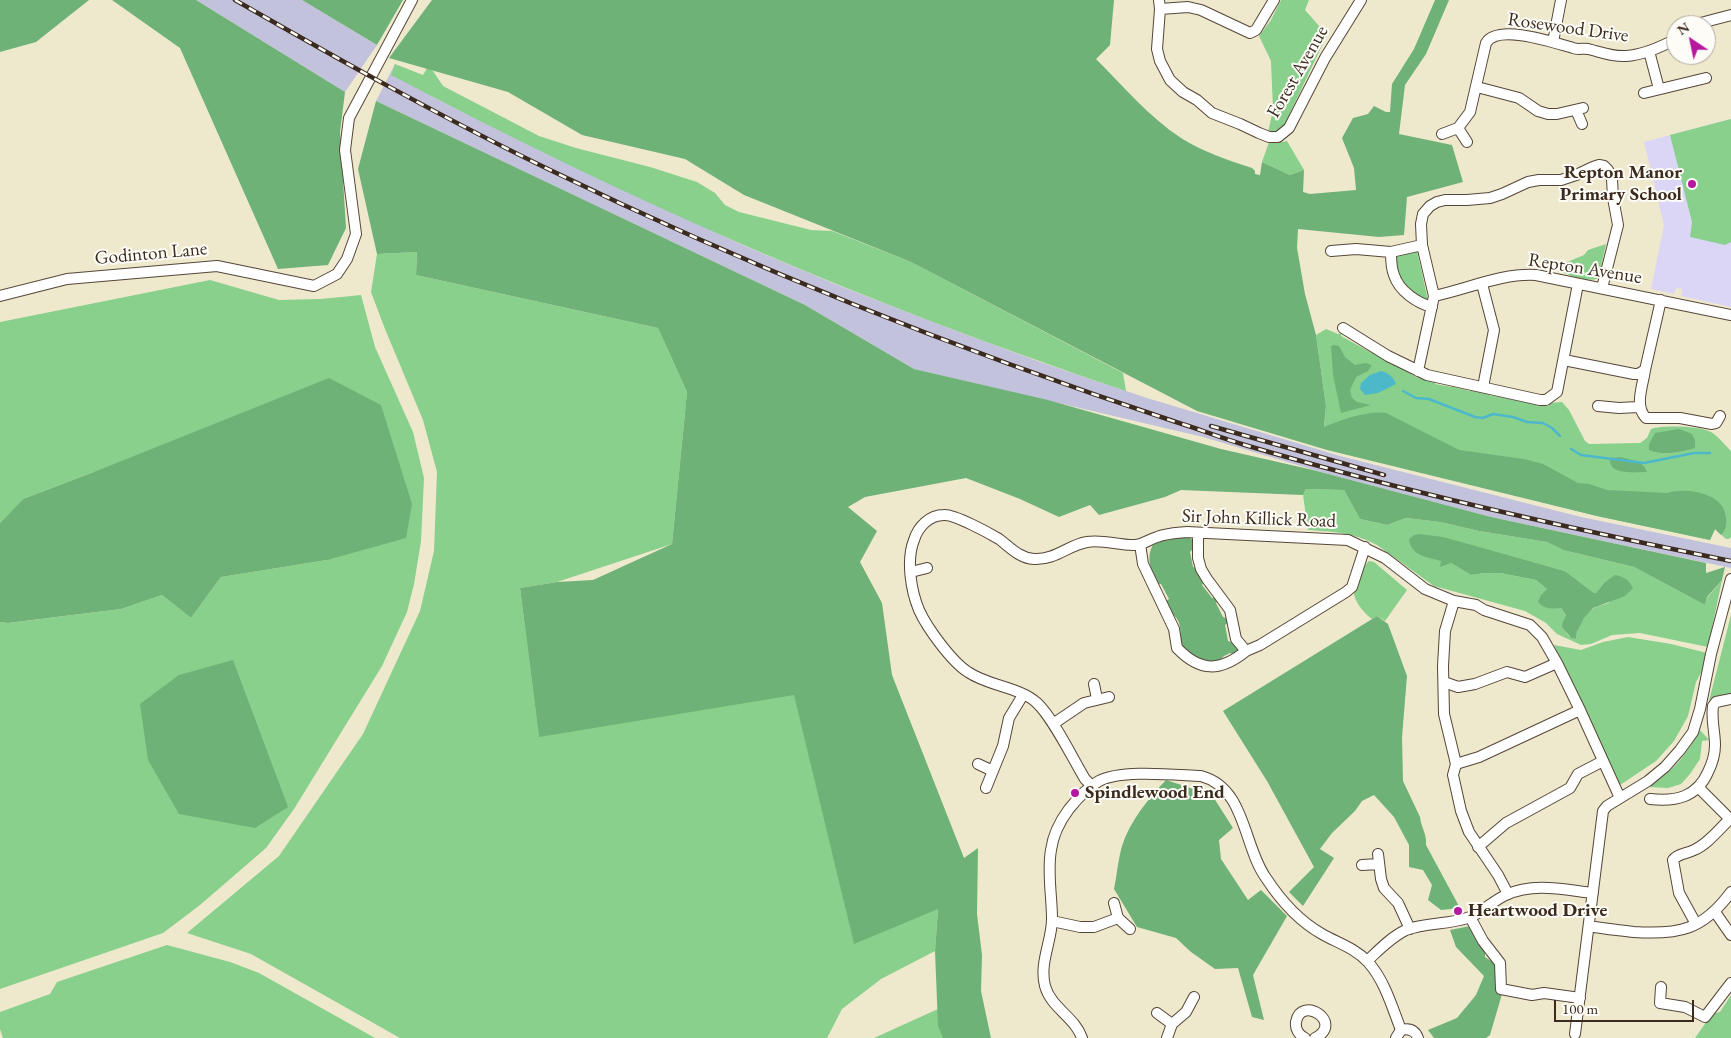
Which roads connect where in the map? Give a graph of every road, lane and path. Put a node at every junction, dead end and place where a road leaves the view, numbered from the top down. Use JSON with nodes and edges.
{"nodes":[{"id":1,"x":412,"y":0,"type":"edge"},
{"id":2,"x":1274,"y":0,"type":"edge"},
{"id":3,"x":1361,"y":0,"type":"edge"},
{"id":4,"x":1561,"y":0,"type":"edge"},
{"id":5,"x":1160,"y":4,"type":"edge"},
{"id":6,"x":1731,"y":15,"type":"edge"},
{"id":7,"x":1716,"y":19,"type":"edge"},
{"id":8,"x":1553,"y":42,"type":"junction"},
{"id":9,"x":1664,"y":43,"type":"edge"},
{"id":10,"x":1649,"y":51,"type":"junction"},
{"id":11,"x":1706,"y":78,"type":"dead end"},
{"id":12,"x":1477,"y":87,"type":"junction"},
{"id":13,"x":1659,"y":89,"type":"junction"},
{"id":14,"x":1644,"y":93,"type":"dead end"},
{"id":15,"x":1582,"y":124,"type":"dead end"},
{"id":16,"x":1458,"y":128,"type":"junction"},
{"id":17,"x":1442,"y":134,"type":"dead end"},
{"id":18,"x":1466,"y":142,"type":"dead end"},
{"id":19,"x":1422,"y":245,"type":"junction"},
{"id":20,"x":1331,"y":251,"type":"dead end"},
{"id":21,"x":1391,"y":252,"type":"junction"},
{"id":22,"x":1482,"y":284,"type":"junction"},
{"id":23,"x":1578,"y":284,"type":"junction"},
{"id":24,"x":1602,"y":288,"type":"junction"},
{"id":25,"x":0,"y":296,"type":"edge"},
{"id":26,"x":1434,"y":296,"type":"junction"},
{"id":27,"x":1661,"y":300,"type":"junction"},
{"id":28,"x":1432,"y":307,"type":"junction"},
{"id":29,"x":1731,"y":315,"type":"edge"},
{"id":30,"x":1343,"y":328,"type":"dead end"},
{"id":31,"x":1564,"y":360,"type":"junction"},
{"id":32,"x":1645,"y":370,"type":"junction"},
{"id":33,"x":1418,"y":371,"type":"junction"},
{"id":34,"x":1483,"y":387,"type":"junction"},
{"id":35,"x":1598,"y":406,"type":"dead end"},
{"id":36,"x":1639,"y":406,"type":"junction"},
{"id":37,"x":1720,"y":416,"type":"dead end"},
{"id":38,"x":1198,"y":533,"type":"junction"},
{"id":39,"x":1140,"y":544,"type":"junction"},
{"id":40,"x":1365,"y":547,"type":"junction"},
{"id":41,"x":910,"y":568,"type":"junction"},
{"id":42,"x":927,"y":568,"type":"dead end"},
{"id":43,"x":1731,"y":579,"type":"edge"},
{"id":44,"x":1454,"y":601,"type":"junction"},
{"id":45,"x":1246,"y":652,"type":"junction"},
{"id":46,"x":1557,"y":663,"type":"junction"},
{"id":47,"x":1444,"y":682,"type":"junction"},
{"id":48,"x":1094,"y":684,"type":"dead end"},
{"id":49,"x":1023,"y":695,"type":"junction"},
{"id":50,"x":1108,"y":697,"type":"dead end"},
{"id":51,"x":1097,"y":699,"type":"junction"},
{"id":52,"x":1731,"y":699,"type":"edge"},
{"id":53,"x":1580,"y":710,"type":"junction"},
{"id":54,"x":1053,"y":724,"type":"junction"},
{"id":55,"x":1603,"y":761,"type":"junction"},
{"id":56,"x":978,"y":764,"type":"dead end"},
{"id":57,"x":1456,"y":764,"type":"junction"},
{"id":58,"x":993,"y":771,"type":"junction"},
{"id":59,"x":1092,"y":786,"type":"junction"},
{"id":60,"x":986,"y":788,"type":"dead end"},
{"id":61,"x":1699,"y":788,"type":"junction"},
{"id":62,"x":1620,"y":798,"type":"junction"},
{"id":63,"x":1650,"y":800,"type":"dead end"},
{"id":64,"x":1731,"y":819,"type":"edge"},
{"id":65,"x":1478,"y":847,"type":"junction"},
{"id":66,"x":1362,"y":866,"type":"dead end"},
{"id":67,"x":1731,"y":892,"type":"edge"},
{"id":68,"x":1508,"y":894,"type":"junction"},
{"id":69,"x":1593,"y":894,"type":"junction"},
{"id":70,"x":1114,"y":903,"type":"dead end"},
{"id":71,"x":1715,"y":912,"type":"junction"},
{"id":72,"x":1470,"y":917,"type":"junction"},
{"id":73,"x":1118,"y":918,"type":"junction"},
{"id":74,"x":1052,"y":921,"type":"junction"},
{"id":75,"x":1696,"y":924,"type":"junction"},
{"id":76,"x":1589,"y":926,"type":"junction"},
{"id":77,"x":1130,"y":929,"type":"dead end"},
{"id":78,"x":1410,"y":929,"type":"junction"},
{"id":79,"x":1731,"y":935,"type":"edge"},
{"id":80,"x":1367,"y":962,"type":"junction"},
{"id":81,"x":1731,"y":983,"type":"edge"},
{"id":82,"x":1661,"y":987,"type":"dead end"},
{"id":83,"x":1194,"y":996,"type":"dead end"},
{"id":84,"x":1580,"y":998,"type":"junction"},
{"id":85,"x":1156,"y":1013,"type":"dead end"},
{"id":86,"x":1172,"y":1024,"type":"junction"},
{"id":87,"x":1398,"y":1034,"type":"edge"},
{"id":88,"x":1575,"y":1034,"type":"dead end"},
{"id":89,"x":1318,"y":1037,"type":"edge"},
{"id":90,"x":1082,"y":1038,"type":"edge"},
{"id":91,"x":1167,"y":1038,"type":"edge"},
{"id":92,"x":1305,"y":1038,"type":"edge"},
{"id":93,"x":1418,"y":1038,"type":"edge"}],
"edges":[{"from":1,"to":25,"type":"street","name":"Godinton Lane"},
{"from":2,"to":5,"type":"street"},
{"from":3,"to":5,"type":"street","name":"Forest Avenue"},
{"from":4,"to":8,"type":"street"},
{"from":6,"to":7,"type":"street"},
{"from":8,"to":10,"type":"street","name":"Rosewood Drive"},
{"from":8,"to":12,"type":"street","name":"Rosewood Drive"},
{"from":9,"to":10,"type":"street","name":"Rosewood Drive"},
{"from":10,"to":13,"type":"street"},
{"from":11,"to":13,"type":"street"},
{"from":12,"to":15,"type":"street"},
{"from":12,"to":16,"type":"street","name":"Rosewood Drive"},
{"from":13,"to":14,"type":"street"},
{"from":16,"to":17,"type":"street"},
{"from":16,"to":18,"type":"street"},
{"from":19,"to":21,"type":"street"},
{"from":19,"to":24,"type":"street"},
{"from":19,"to":26,"type":"street"},
{"from":20,"to":21,"type":"street"},
{"from":21,"to":28,"type":"street"},
{"from":22,"to":23,"type":"street","name":"Repton Avenue"},
{"from":22,"to":26,"type":"street","name":"Repton Avenue"},
{"from":22,"to":34,"type":"street"},
{"from":23,"to":24,"type":"street","name":"Repton Avenue"},
{"from":23,"to":31,"type":"street"},
{"from":24,"to":27,"type":"street","name":"Repton Avenue"},
{"from":26,"to":28,"type":"street"},
{"from":27,"to":29,"type":"street","name":"Repton Avenue"},
{"from":27,"to":32,"type":"street"},
{"from":28,"to":33,"type":"street"},
{"from":30,"to":33,"type":"street"},
{"from":31,"to":32,"type":"street"},
{"from":31,"to":34,"type":"street"},
{"from":32,"to":36,"type":"street"},
{"from":33,"to":34,"type":"street"},
{"from":35,"to":36,"type":"street"},
{"from":36,"to":37,"type":"street"},
{"from":38,"to":39,"type":"street","name":"Sir John Killick Road"},
{"from":38,"to":40,"type":"street","name":"Sir John Killick Road"},
{"from":38,"to":45,"type":"street"},
{"from":39,"to":41,"type":"street","name":"Sir John Killick Road"},
{"from":39,"to":45,"type":"street"},
{"from":40,"to":44,"type":"street","name":"Sir John Killick Road"},
{"from":40,"to":45,"type":"street"},
{"from":41,"to":42,"type":"street"},
{"from":41,"to":49,"type":"street"},
{"from":43,"to":62,"type":"street"},
{"from":44,"to":46,"type":"street","name":"Sir John Killick Road"},
{"from":44,"to":47,"type":"street"},
{"from":46,"to":47,"type":"street"},
{"from":46,"to":53,"type":"street","name":"Sir John Killick Road"},
{"from":47,"to":57,"type":"street"},
{"from":48,"to":51,"type":"street"},
{"from":49,"to":54,"type":"street"},
{"from":49,"to":58,"type":"street"},
{"from":50,"to":51,"type":"street"},
{"from":51,"to":54,"type":"street"},
{"from":52,"to":61,"type":"street"},
{"from":53,"to":55,"type":"street","name":"Sir John Killick Road"},
{"from":53,"to":57,"type":"street"},
{"from":54,"to":59,"type":"street"},
{"from":55,"to":62,"type":"street","name":"Sir John Killick Road"},
{"from":55,"to":65,"type":"street"},
{"from":56,"to":58,"type":"street"},
{"from":57,"to":65,"type":"street"},
{"from":58,"to":60,"type":"street"},
{"from":59,"to":74,"type":"street"},
{"from":59,"to":80,"type":"street"},
{"from":61,"to":63,"type":"street"},
{"from":61,"to":64,"type":"street"},
{"from":62,"to":69,"type":"street"},
{"from":64,"to":75,"type":"street"},
{"from":65,"to":68,"type":"street"},
{"from":66,"to":78,"type":"street"},
{"from":67,"to":71,"type":"street"},
{"from":68,"to":69,"type":"street"},
{"from":68,"to":72,"type":"street"},
{"from":69,"to":76,"type":"street"},
{"from":70,"to":73,"type":"street"},
{"from":71,"to":75,"type":"street"},
{"from":71,"to":79,"type":"street"},
{"from":72,"to":78,"type":"street"},
{"from":72,"to":84,"type":"street"},
{"from":73,"to":74,"type":"street"},
{"from":73,"to":77,"type":"street"},
{"from":74,"to":90,"type":"street"},
{"from":75,"to":76,"type":"street"},
{"from":76,"to":84,"type":"street"},
{"from":78,"to":80,"type":"street"},
{"from":80,"to":87,"type":"street"},
{"from":81,"to":82,"type":"street"},
{"from":83,"to":86,"type":"street"},
{"from":84,"to":88,"type":"street"},
{"from":85,"to":86,"type":"street"},
{"from":86,"to":91,"type":"street"},
{"from":87,"to":93,"type":"street"},
{"from":89,"to":92,"type":"street"}]}
